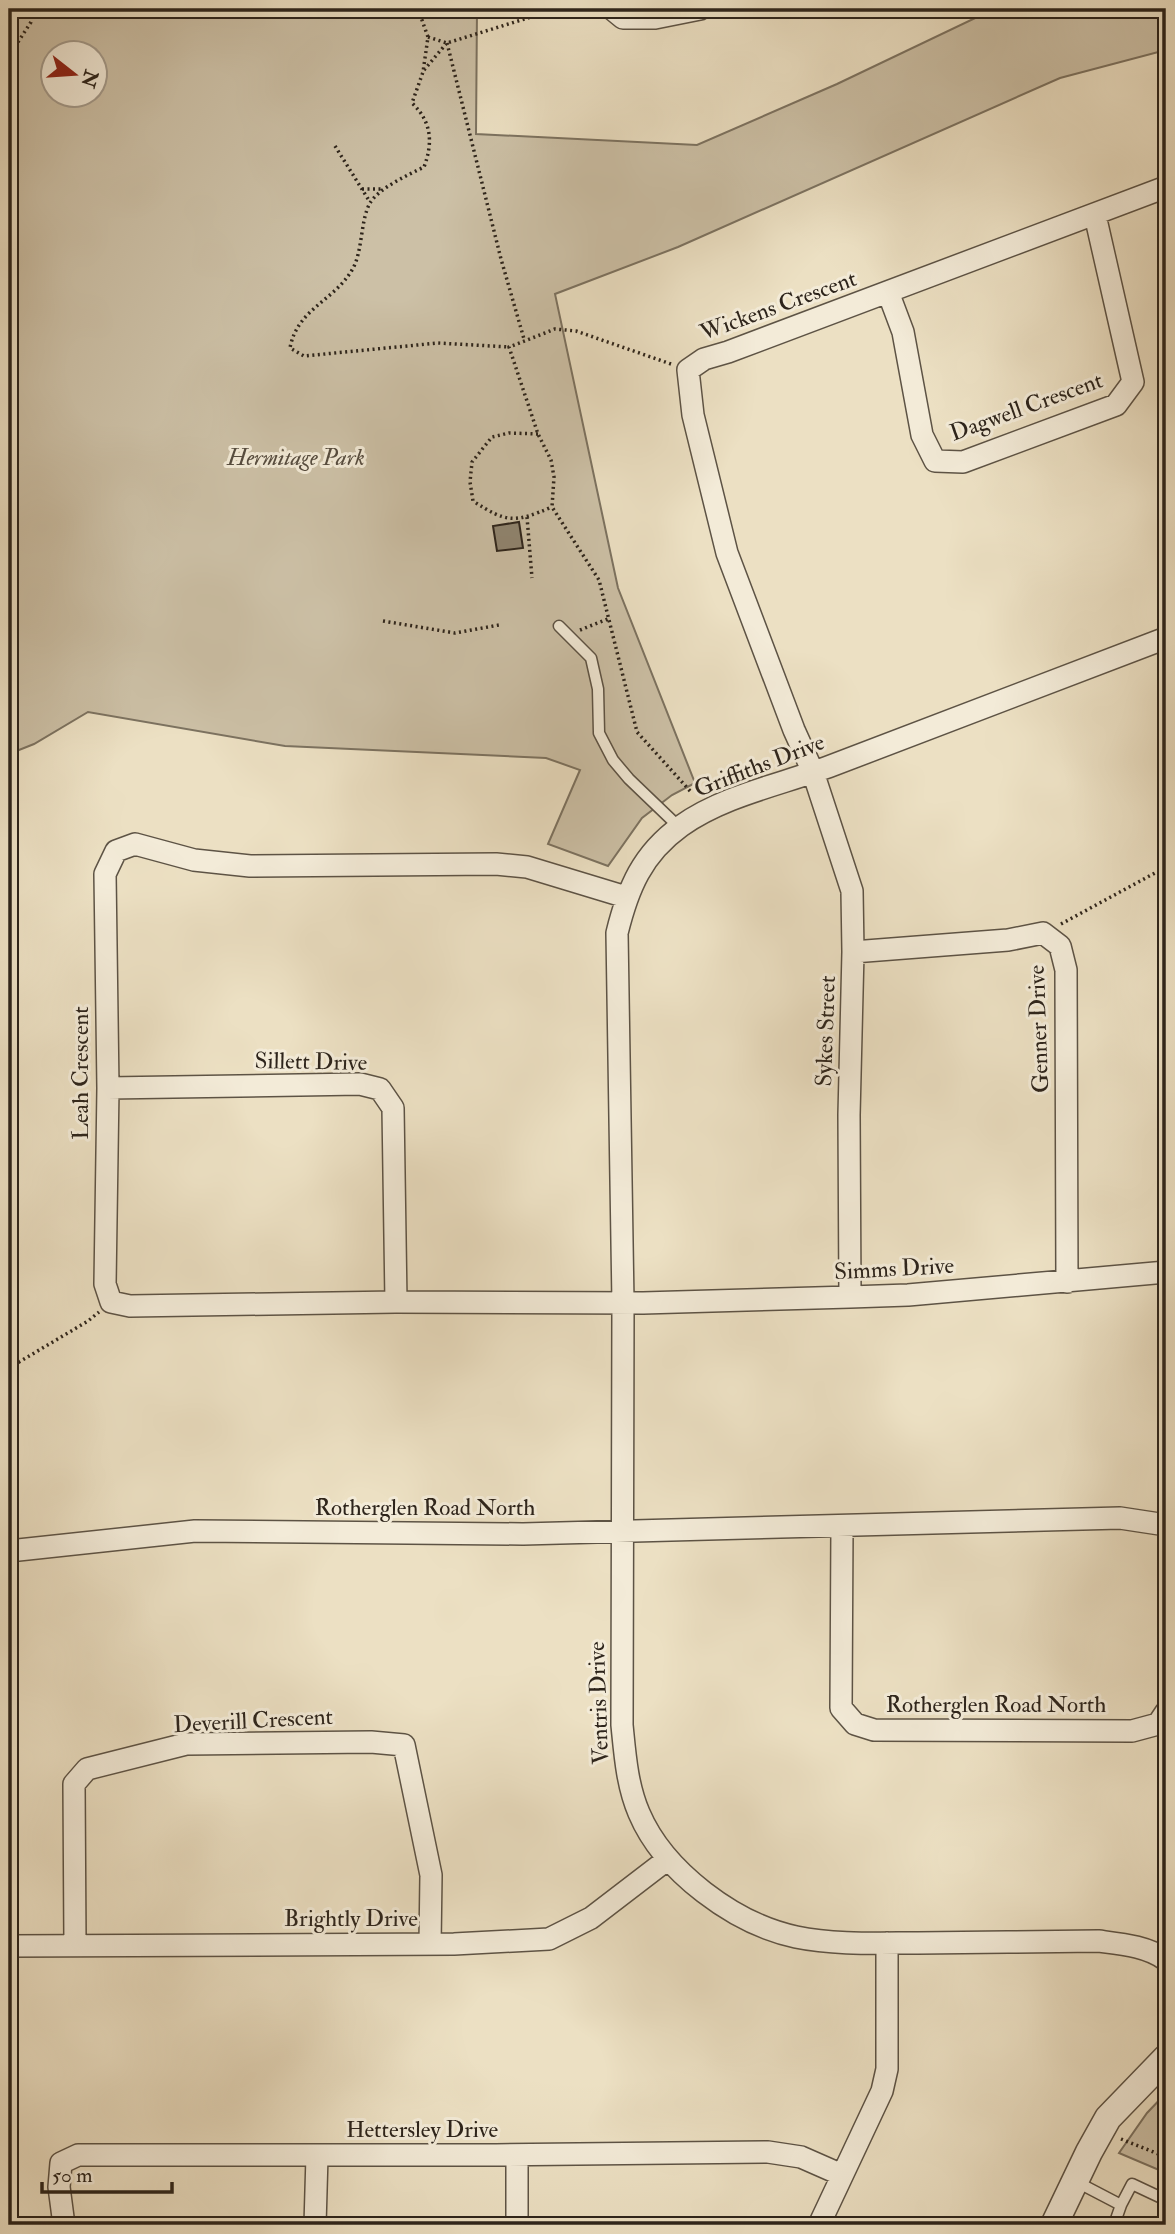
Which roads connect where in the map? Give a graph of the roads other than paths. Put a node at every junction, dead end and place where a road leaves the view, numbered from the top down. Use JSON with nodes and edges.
{"nodes":[{"id":1,"x":612,"y":9,"type":"edge"},
{"id":2,"x":700,"y":9,"type":"edge"},
{"id":3,"x":1166,"y":187,"type":"edge"},
{"id":4,"x":1095,"y":215,"type":"junction"},
{"id":5,"x":888,"y":292,"type":"junction"},
{"id":6,"x":559,"y":626,"type":"dead end"},
{"id":7,"x":1166,"y":638,"type":"edge"},
{"id":8,"x":813,"y":772,"type":"junction"},
{"id":9,"x":679,"y":827,"type":"junction"},
{"id":10,"x":626,"y":897,"type":"junction"},
{"id":11,"x":853,"y":952,"type":"junction"},
{"id":12,"x":108,"y":1088,"type":"junction"},
{"id":13,"x":1166,"y":1272,"type":"edge"},
{"id":14,"x":1067,"y":1282,"type":"junction"},
{"id":15,"x":849,"y":1297,"type":"junction"},
{"id":16,"x":396,"y":1301,"type":"junction"},
{"id":17,"x":623,"y":1303,"type":"junction"},
{"id":18,"x":1166,"y":1525,"type":"edge"},
{"id":19,"x":842,"y":1526,"type":"junction"},
{"id":20,"x":621,"y":1531,"type":"junction"},
{"id":21,"x":9,"y":1551,"type":"edge"},
{"id":22,"x":1166,"y":1712,"type":"edge"},
{"id":23,"x":668,"y":1859,"type":"junction"},
{"id":24,"x":887,"y":1943,"type":"junction"},
{"id":25,"x":430,"y":1944,"type":"junction"},
{"id":26,"x":75,"y":1945,"type":"junction"},
{"id":27,"x":9,"y":1946,"type":"edge"},
{"id":28,"x":1166,"y":1960,"type":"edge"},
{"id":29,"x":1166,"y":2059,"type":"edge"},
{"id":30,"x":517,"y":2155,"type":"junction"},
{"id":31,"x":317,"y":2156,"type":"junction"},
{"id":32,"x":842,"y":2175,"type":"junction"},
{"id":33,"x":1075,"y":2181,"type":"junction"},
{"id":34,"x":1166,"y":2200,"type":"edge"},
{"id":35,"x":1121,"y":2205,"type":"junction"},
{"id":36,"x":64,"y":2225,"type":"edge"},
{"id":37,"x":315,"y":2225,"type":"edge"},
{"id":38,"x":517,"y":2225,"type":"edge"},
{"id":39,"x":819,"y":2225,"type":"edge"},
{"id":40,"x":1054,"y":2225,"type":"edge"},
{"id":41,"x":1114,"y":2225,"type":"edge"}],
"edges":[{"from":1,"to":2,"type":"street"},
{"from":3,"to":4,"type":"street","name":"Wickens Crescent"},
{"from":4,"to":5,"type":"street","name":"Wickens Crescent"},
{"from":4,"to":5,"type":"street","name":"Dagwell Crescent"},
{"from":5,"to":8,"type":"street","name":"Wickens Crescent"},
{"from":6,"to":9,"type":"lane"},
{"from":7,"to":8,"type":"street","name":"Griffiths Drive"},
{"from":8,"to":9,"type":"street","name":"Griffiths Drive"},
{"from":8,"to":11,"type":"street","name":"Sykes Street"},
{"from":9,"to":10,"type":"street","name":"Griffiths Drive"},
{"from":10,"to":12,"type":"street","name":"Leah Crescent"},
{"from":10,"to":17,"type":"street","name":"Griffiths Drive"},
{"from":11,"to":14,"type":"street","name":"Genner Drive"},
{"from":11,"to":15,"type":"street","name":"Sykes Street"},
{"from":12,"to":16,"type":"street","name":"Sillett Drive"},
{"from":12,"to":16,"type":"street","name":"Leah Crescent"},
{"from":13,"to":14,"type":"street","name":"Simms Drive"},
{"from":14,"to":15,"type":"street","name":"Simms Drive"},
{"from":15,"to":17,"type":"street","name":"Simms Drive"},
{"from":16,"to":17,"type":"street"},
{"from":17,"to":20,"type":"street","name":"Ventris Drive"},
{"from":18,"to":19,"type":"street","name":"Rotherglen Road North"},
{"from":19,"to":20,"type":"street","name":"Rotherglen Road North"},
{"from":19,"to":22,"type":"street","name":"Rotherglen Road North"},
{"from":20,"to":21,"type":"street","name":"Rotherglen Road North"},
{"from":20,"to":23,"type":"street","name":"Ventris Drive"},
{"from":23,"to":24,"type":"street","name":"Ventris Drive"},
{"from":23,"to":25,"type":"street","name":"Brightly Drive"},
{"from":24,"to":28,"type":"street","name":"Ventris Drive"},
{"from":24,"to":32,"type":"street"},
{"from":25,"to":26,"type":"street","name":"Brightly Drive"},
{"from":25,"to":26,"type":"street","name":"Deverill Crescent"},
{"from":26,"to":27,"type":"street","name":"Brightly Drive"},
{"from":29,"to":33,"type":"street"},
{"from":30,"to":31,"type":"street","name":"Hettersley Drive"},
{"from":30,"to":32,"type":"street","name":"Hettersley Drive"},
{"from":30,"to":38,"type":"street"},
{"from":31,"to":36,"type":"street","name":"Hettersley Drive"},
{"from":31,"to":37,"type":"street"},
{"from":32,"to":39,"type":"street"},
{"from":33,"to":35,"type":"lane"},
{"from":33,"to":40,"type":"street"},
{"from":34,"to":35,"type":"lane"},
{"from":35,"to":41,"type":"lane"}]}
